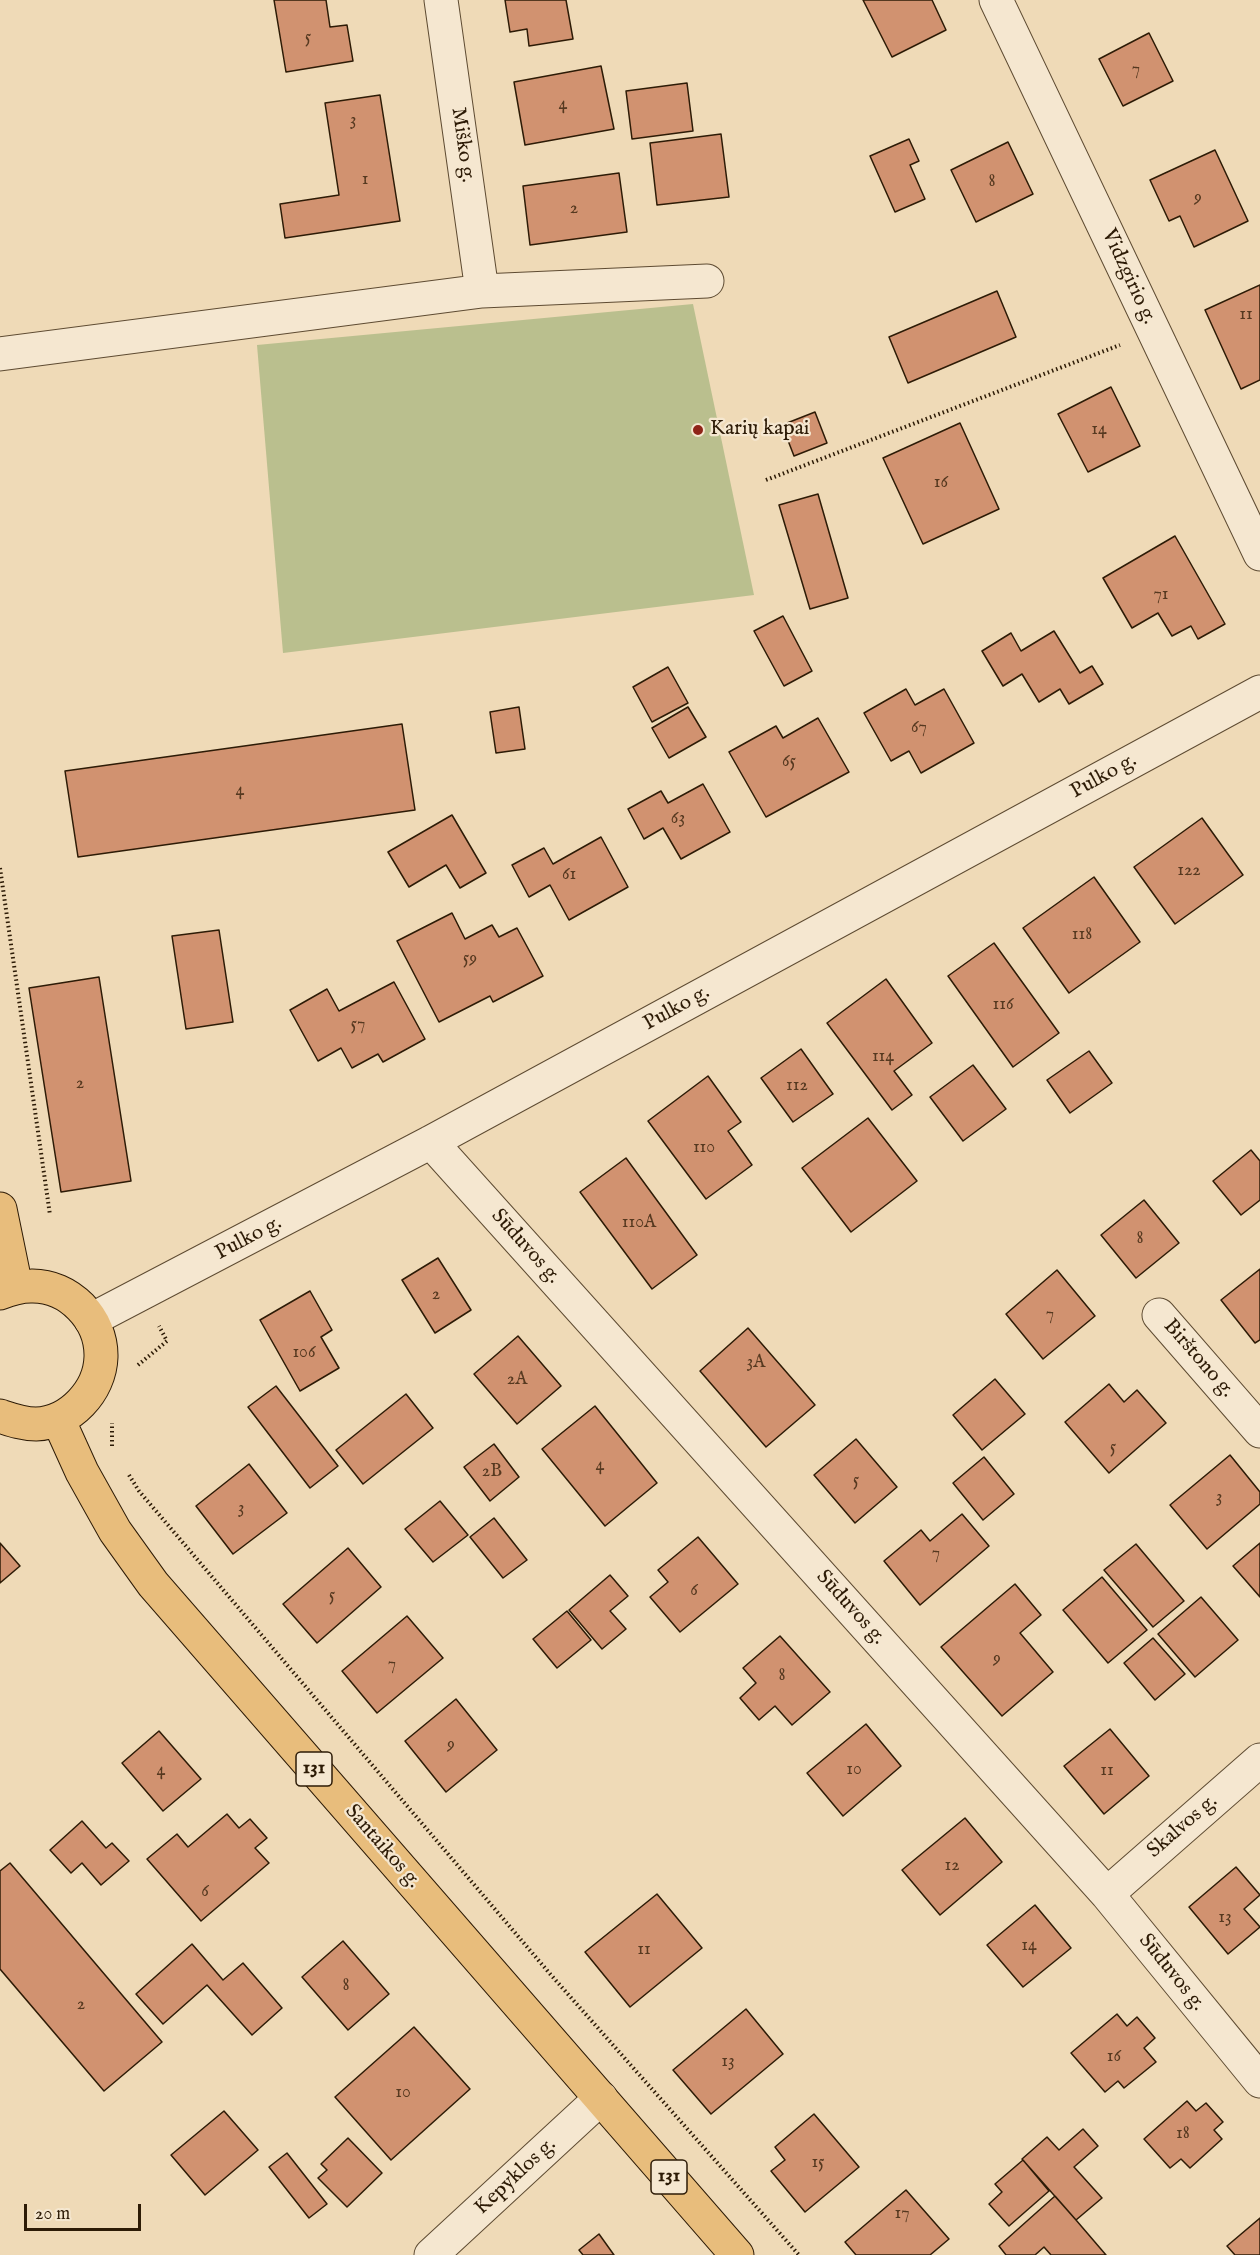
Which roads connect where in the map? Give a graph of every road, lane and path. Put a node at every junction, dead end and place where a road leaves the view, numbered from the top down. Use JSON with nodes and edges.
{"nodes":[{"id":1,"x":441,"y":0,"type":"edge"},
{"id":2,"x":996,"y":0,"type":"edge"},
{"id":3,"x":707,"y":280,"type":"dead end"},
{"id":4,"x":482,"y":291,"type":"junction"},
{"id":5,"x":1154,"y":332,"type":"junction"},
{"id":6,"x":0,"y":354,"type":"edge"},
{"id":7,"x":766,"y":480,"type":"dead end"},
{"id":8,"x":1260,"y":554,"type":"edge"},
{"id":9,"x":1260,"y":692,"type":"edge"},
{"id":10,"x":0,"y":868,"type":"edge"},
{"id":11,"x":431,"y":1143,"type":"junction"},
{"id":12,"x":0,"y":1209,"type":"edge"},
{"id":13,"x":50,"y":1215,"type":"dead end"},
{"id":14,"x":8,"y":1290,"type":"edge"},
{"id":15,"x":143,"y":1294,"type":"junction"},
{"id":16,"x":1159,"y":1315,"type":"dead end"},
{"id":17,"x":91,"y":1320,"type":"junction"},
{"id":18,"x":135,"y":1368,"type":"dead end"},
{"id":19,"x":0,"y":1416,"type":"edge"},
{"id":20,"x":58,"y":1419,"type":"junction"},
{"id":21,"x":112,"y":1420,"type":"dead end"},
{"id":22,"x":1260,"y":1431,"type":"edge"},
{"id":23,"x":111,"y":1448,"type":"dead end"},
{"id":24,"x":128,"y":1474,"type":"dead end"},
{"id":25,"x":1260,"y":1760,"type":"edge"},
{"id":26,"x":1107,"y":1894,"type":"junction"},
{"id":27,"x":1260,"y":2081,"type":"edge"},
{"id":28,"x":601,"y":2098,"type":"junction"},
{"id":29,"x":431,"y":2255,"type":"edge"},
{"id":30,"x":737,"y":2255,"type":"edge"},
{"id":31,"x":799,"y":2255,"type":"edge"}],
"edges":[{"from":1,"to":4,"type":"street","name":"Miško g."},
{"from":2,"to":5,"type":"street","name":"Vidzgirio g."},
{"from":3,"to":4,"type":"street"},
{"from":4,"to":6,"type":"street"},
{"from":5,"to":7,"type":"path"},
{"from":5,"to":8,"type":"street","name":"Vidzgirio g."},
{"from":9,"to":11,"type":"street","name":"Pulko g."},
{"from":10,"to":13,"type":"path"},
{"from":11,"to":15,"type":"street","name":"Pulko g."},
{"from":11,"to":26,"type":"street","name":"Sūduvos g."},
{"from":12,"to":14,"type":"main road"},
{"from":14,"to":17,"type":"main road"},
{"from":15,"to":17,"type":"street","name":"Pulko g."},
{"from":15,"to":18,"type":"path"},
{"from":16,"to":22,"type":"street","name":"Birštono g."},
{"from":17,"to":20,"type":"main road"},
{"from":19,"to":20,"type":"main road"},
{"from":20,"to":28,"type":"main road","name":"Santaikos g.","number":"131"},
{"from":21,"to":23,"type":"path"},
{"from":24,"to":31,"type":"path"},
{"from":25,"to":26,"type":"street","name":"Skalvos g."},
{"from":26,"to":27,"type":"street","name":"Sūduvos g."},
{"from":28,"to":29,"type":"street","name":"Kepyklos g."},
{"from":28,"to":30,"type":"main road","name":"Santaikos g.","number":"131"}]}
